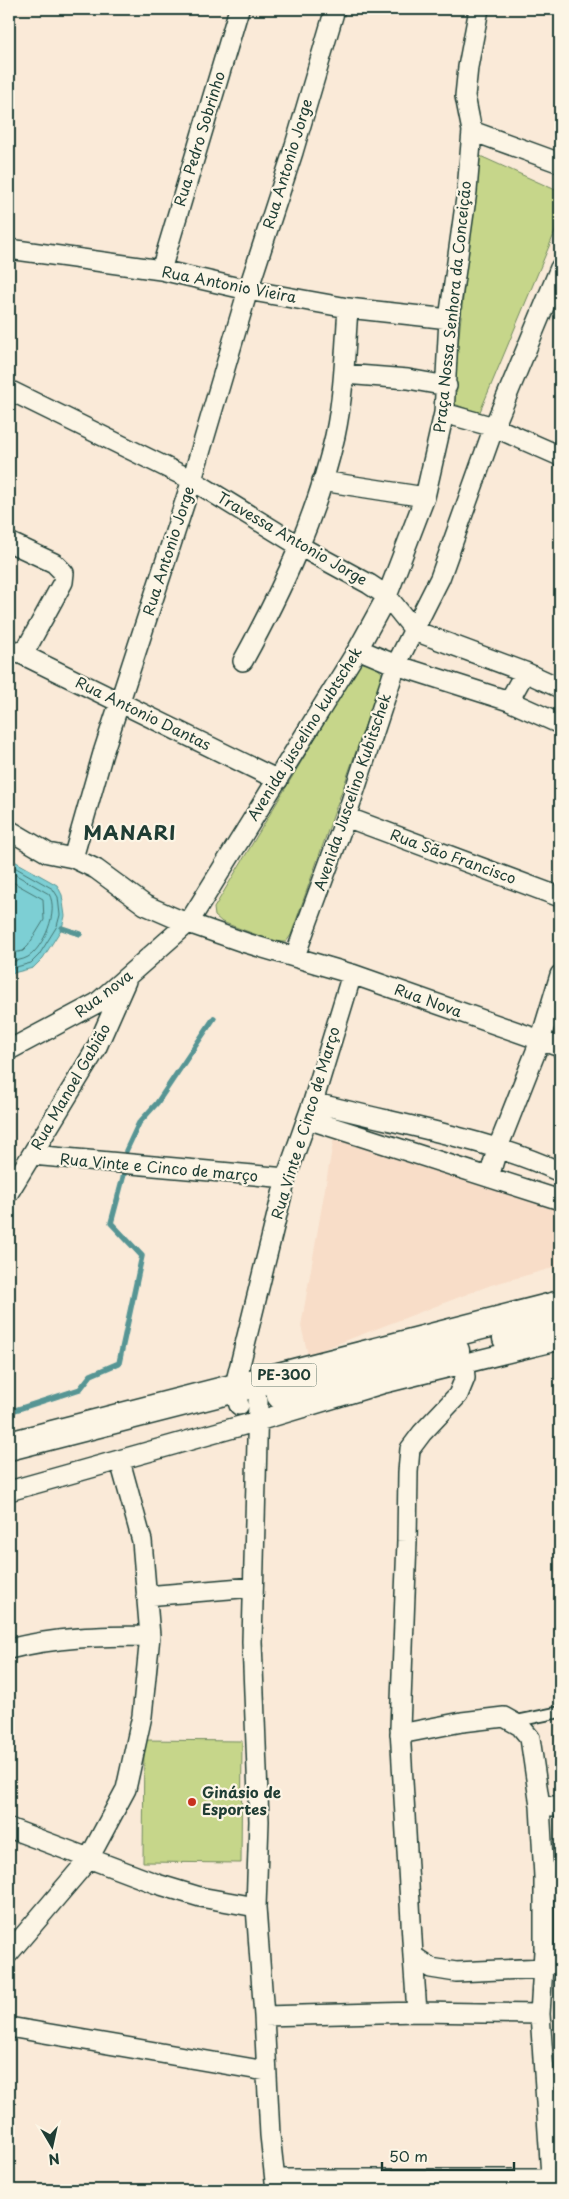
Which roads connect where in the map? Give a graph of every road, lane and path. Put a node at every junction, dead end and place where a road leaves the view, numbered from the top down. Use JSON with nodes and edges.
{"nodes":[{"id":1,"x":239,"y":9,"type":"edge"},
{"id":2,"x":335,"y":9,"type":"edge"},
{"id":3,"x":479,"y":9,"type":"edge"},
{"id":4,"x":472,"y":131,"type":"junction"},
{"id":5,"x":560,"y":163,"type":"edge"},
{"id":6,"x":9,"y":249,"type":"edge"},
{"id":7,"x":560,"y":268,"type":"edge"},
{"id":8,"x":161,"y":270,"type":"junction"},
{"id":9,"x":248,"y":290,"type":"junction"},
{"id":10,"x":348,"y":308,"type":"junction"},
{"id":11,"x":450,"y":319,"type":"junction"},
{"id":12,"x":344,"y":374,"type":"junction"},
{"id":13,"x":447,"y":386,"type":"junction"},
{"id":14,"x":9,"y":390,"type":"edge"},
{"id":15,"x":444,"y":412,"type":"junction"},
{"id":16,"x":494,"y":427,"type":"junction"},
{"id":17,"x":560,"y":456,"type":"edge"},
{"id":18,"x":192,"y":480,"type":"junction"},
{"id":19,"x":322,"y":481,"type":"junction"},
{"id":20,"x":425,"y":498,"type":"junction"},
{"id":21,"x":409,"y":539,"type":"joint"},
{"id":22,"x":9,"y":542,"type":"edge"},
{"id":23,"x":301,"y":547,"type":"junction"},
{"id":24,"x":387,"y":596,"type":"junction"},
{"id":25,"x":415,"y":630,"type":"junction"},
{"id":26,"x":358,"y":649,"type":"junction"},
{"id":27,"x":16,"y":652,"type":"edge"},
{"id":28,"x":243,"y":661,"type":"dead end"},
{"id":29,"x":396,"y":666,"type":"junction"},
{"id":30,"x":525,"y":672,"type":"junction"},
{"id":31,"x":560,"y":688,"type":"edge"},
{"id":32,"x":510,"y":701,"type":"junction"},
{"id":33,"x":120,"y":702,"type":"junction"},
{"id":34,"x":560,"y":724,"type":"edge"},
{"id":35,"x":278,"y":780,"type":"junction"},
{"id":36,"x":346,"y":817,"type":"junction"},
{"id":37,"x":9,"y":830,"type":"edge"},
{"id":38,"x":73,"y":858,"type":"junction"},
{"id":39,"x":560,"y":897,"type":"edge"},
{"id":40,"x":189,"y":922,"type":"junction"},
{"id":41,"x":295,"y":956,"type":"junction"},
{"id":42,"x":352,"y":974,"type":"junction"},
{"id":43,"x":560,"y":976,"type":"edge"},
{"id":44,"x":127,"y":977,"type":"junction"},
{"id":45,"x":540,"y":1040,"type":"junction"},
{"id":46,"x":560,"y":1047,"type":"edge"},
{"id":47,"x":9,"y":1050,"type":"edge"},
{"id":48,"x":310,"y":1110,"type":"junction"},
{"id":49,"x":498,"y":1150,"type":"junction"},
{"id":50,"x":32,"y":1155,"type":"junction"},
{"id":51,"x":560,"y":1172,"type":"edge"},
{"id":52,"x":489,"y":1177,"type":"junction"},
{"id":53,"x":286,"y":1178,"type":"junction"},
{"id":54,"x":9,"y":1192,"type":"edge"},
{"id":55,"x":560,"y":1200,"type":"edge"},
{"id":56,"x":560,"y":1305,"type":"edge"},
{"id":57,"x":560,"y":1326,"type":"edge"},
{"id":58,"x":560,"y":1340,"type":"edge"},
{"id":59,"x":464,"y":1364,"type":"junction"},
{"id":60,"x":247,"y":1404,"type":"junction"},
{"id":61,"x":9,"y":1446,"type":"edge"},
{"id":62,"x":120,"y":1461,"type":"junction"},
{"id":63,"x":9,"y":1465,"type":"edge"},
{"id":64,"x":9,"y":1491,"type":"edge"},
{"id":65,"x":253,"y":1587,"type":"junction"},
{"id":66,"x":146,"y":1596,"type":"junction"},
{"id":67,"x":150,"y":1636,"type":"junction"},
{"id":68,"x":9,"y":1649,"type":"edge"},
{"id":69,"x":560,"y":1712,"type":"edge"},
{"id":70,"x":512,"y":1722,"type":"junction"},
{"id":71,"x":400,"y":1734,"type":"junction"},
{"id":72,"x":540,"y":1806,"type":"junction"},
{"id":73,"x":560,"y":1806,"type":"edge"},
{"id":74,"x":9,"y":1828,"type":"edge"},
{"id":75,"x":88,"y":1860,"type":"junction"},
{"id":76,"x":256,"y":1907,"type":"junction"},
{"id":77,"x":9,"y":1952,"type":"edge"},
{"id":78,"x":413,"y":1956,"type":"junction"},
{"id":79,"x":560,"y":1961,"type":"edge"},
{"id":80,"x":543,"y":1968,"type":"junction"},
{"id":81,"x":417,"y":2012,"type":"junction"},
{"id":82,"x":540,"y":2014,"type":"junction"},
{"id":83,"x":264,"y":2016,"type":"junction"},
{"id":84,"x":9,"y":2027,"type":"edge"},
{"id":85,"x":266,"y":2071,"type":"junction"},
{"id":86,"x":275,"y":2185,"type":"edge"},
{"id":87,"x":552,"y":2185,"type":"edge"}],
"edges":[{"from":1,"to":8,"type":"street","name":"Rua Pedro Sobrinho"},
{"from":2,"to":9,"type":"street","name":"Rua Antonio Jorge"},
{"from":3,"to":4,"type":"street","name":"Praça Nossa Senhora da Conceição"},
{"from":4,"to":5,"type":"street"},
{"from":4,"to":11,"type":"street","name":"Praça Nossa Senhora da Conceição"},
{"from":6,"to":8,"type":"street","name":"Rua Antonio Vieira"},
{"from":7,"to":16,"type":"street","name":"Avenida Juscelino Kubitschek"},
{"from":8,"to":9,"type":"street","name":"Rua Antonio Vieira"},
{"from":9,"to":10,"type":"street","name":"Rua Antonio Vieira"},
{"from":9,"to":18,"type":"street","name":"Rua Antonio Jorge"},
{"from":10,"to":11,"type":"street","name":"Rua Antonio Vieira"},
{"from":10,"to":12,"type":"street"},
{"from":11,"to":13,"type":"street","name":"Praça Nossa Senhora da Conceição"},
{"from":12,"to":13,"type":"street"},
{"from":12,"to":19,"type":"street"},
{"from":13,"to":15,"type":"street","name":"Praça Nossa Senhora da Conceição"},
{"from":14,"to":18,"type":"street","name":"Travessa Antonio Jorge"},
{"from":15,"to":16,"type":"street"},
{"from":15,"to":20,"type":"street","name":"Praça Nossa Senhora da Conceição"},
{"from":16,"to":17,"type":"street"},
{"from":16,"to":25,"type":"street","name":"Avenida Juscelino Kubitschek"},
{"from":18,"to":23,"type":"street","name":"Travessa Antonio Jorge"},
{"from":18,"to":33,"type":"street","name":"Rua Antonio Jorge"},
{"from":19,"to":20,"type":"street"},
{"from":19,"to":23,"type":"street"},
{"from":20,"to":21,"type":"street","name":"Praça Nossa Senhora da Conceição"},
{"from":21,"to":24,"type":"street","name":"Avenida juscelino kubtschek"},
{"from":22,"to":27,"type":"street"},
{"from":23,"to":24,"type":"street","name":"Travessa Antonio Jorge"},
{"from":23,"to":28,"type":"street"},
{"from":24,"to":25,"type":"street"},
{"from":24,"to":26,"type":"street","name":"Avenida juscelino kubtschek"},
{"from":25,"to":29,"type":"street","name":"Avenida Juscelino Kubitschek"},
{"from":25,"to":30,"type":"street"},
{"from":26,"to":29,"type":"street"},
{"from":26,"to":35,"type":"street","name":"Avenida juscelino kubtschek"},
{"from":27,"to":33,"type":"street","name":"Rua Antonio Dantas"},
{"from":29,"to":32,"type":"street"},
{"from":29,"to":36,"type":"street","name":"Avenida Juscelino Kubitschek"},
{"from":30,"to":31,"type":"street"},
{"from":30,"to":32,"type":"street"},
{"from":32,"to":34,"type":"street"},
{"from":33,"to":35,"type":"street","name":"Rua Antonio Dantas"},
{"from":33,"to":38,"type":"street","name":"Rua Antonio Jorge"},
{"from":35,"to":40,"type":"street","name":"Avenida juscelino kubtschek"},
{"from":36,"to":39,"type":"street","name":"Rua São Francisco"},
{"from":36,"to":41,"type":"street","name":"Avenida Juscelino Kubitschek"},
{"from":37,"to":38,"type":"street"},
{"from":38,"to":40,"type":"street"},
{"from":40,"to":41,"type":"street"},
{"from":40,"to":44,"type":"street","name":"Rua nova"},
{"from":41,"to":42,"type":"street","name":"Rua Nova"},
{"from":42,"to":45,"type":"street","name":"Rua Nova"},
{"from":42,"to":48,"type":"street","name":"Rua Vinte e Cinco de Março"},
{"from":43,"to":45,"type":"street"},
{"from":44,"to":47,"type":"street","name":"Rua nova"},
{"from":44,"to":50,"type":"street","name":"Rua Manoel Gabião"},
{"from":45,"to":46,"type":"street","name":"Rua Nova"},
{"from":45,"to":49,"type":"street"},
{"from":48,"to":49,"type":"street"},
{"from":48,"to":52,"type":"street"},
{"from":48,"to":53,"type":"street","name":"Rua Vinte e Cinco de Março"},
{"from":49,"to":51,"type":"street"},
{"from":49,"to":52,"type":"street"},
{"from":50,"to":53,"type":"street","name":"Rua Vinte e Cinco de março"},
{"from":50,"to":54,"type":"street","name":"Rua Manoel Gabião"},
{"from":52,"to":55,"type":"street"},
{"from":53,"to":60,"type":"street","name":"Rua Vinte e Cinco de Março"},
{"from":56,"to":60,"type":"main road","name":"PE-300","number":"PE-300"},
{"from":57,"to":60,"type":"main road","name":"PE-300","number":"PE-300"},
{"from":58,"to":59,"type":"street"},
{"from":59,"to":60,"type":"street"},
{"from":59,"to":71,"type":"street"},
{"from":60,"to":61,"type":"main road","name":"PE-300","number":"PE-300"},
{"from":60,"to":62,"type":"street"},
{"from":60,"to":63,"type":"main road","name":"PE-300","number":"PE-300"},
{"from":60,"to":65,"type":"street","name":"Rua Vinte e Cinco de Março"},
{"from":62,"to":64,"type":"street"},
{"from":62,"to":66,"type":"street"},
{"from":65,"to":66,"type":"street"},
{"from":65,"to":76,"type":"street","name":"Rua Vinte e Cinco de Março"},
{"from":66,"to":67,"type":"street"},
{"from":67,"to":68,"type":"street"},
{"from":67,"to":75,"type":"street"},
{"from":69,"to":70,"type":"lane"},
{"from":70,"to":71,"type":"street"},
{"from":70,"to":72,"type":"street"},
{"from":71,"to":78,"type":"street"},
{"from":72,"to":73,"type":"street"},
{"from":72,"to":80,"type":"street"},
{"from":74,"to":75,"type":"street"},
{"from":75,"to":76,"type":"street"},
{"from":75,"to":77,"type":"street"},
{"from":76,"to":83,"type":"street","name":"Rua Vinte e Cinco de Março"},
{"from":78,"to":80,"type":"street"},
{"from":78,"to":81,"type":"street"},
{"from":79,"to":80,"type":"street"},
{"from":80,"to":82,"type":"street"},
{"from":81,"to":82,"type":"street"},
{"from":81,"to":83,"type":"street"},
{"from":82,"to":87,"type":"street"},
{"from":83,"to":85,"type":"street","name":"Rua Vinte e Cinco de Março"},
{"from":84,"to":85,"type":"street"},
{"from":85,"to":86,"type":"street","name":"Rua Vinte e Cinco de Março"},
{"from":86,"to":87,"type":"street"}]}
